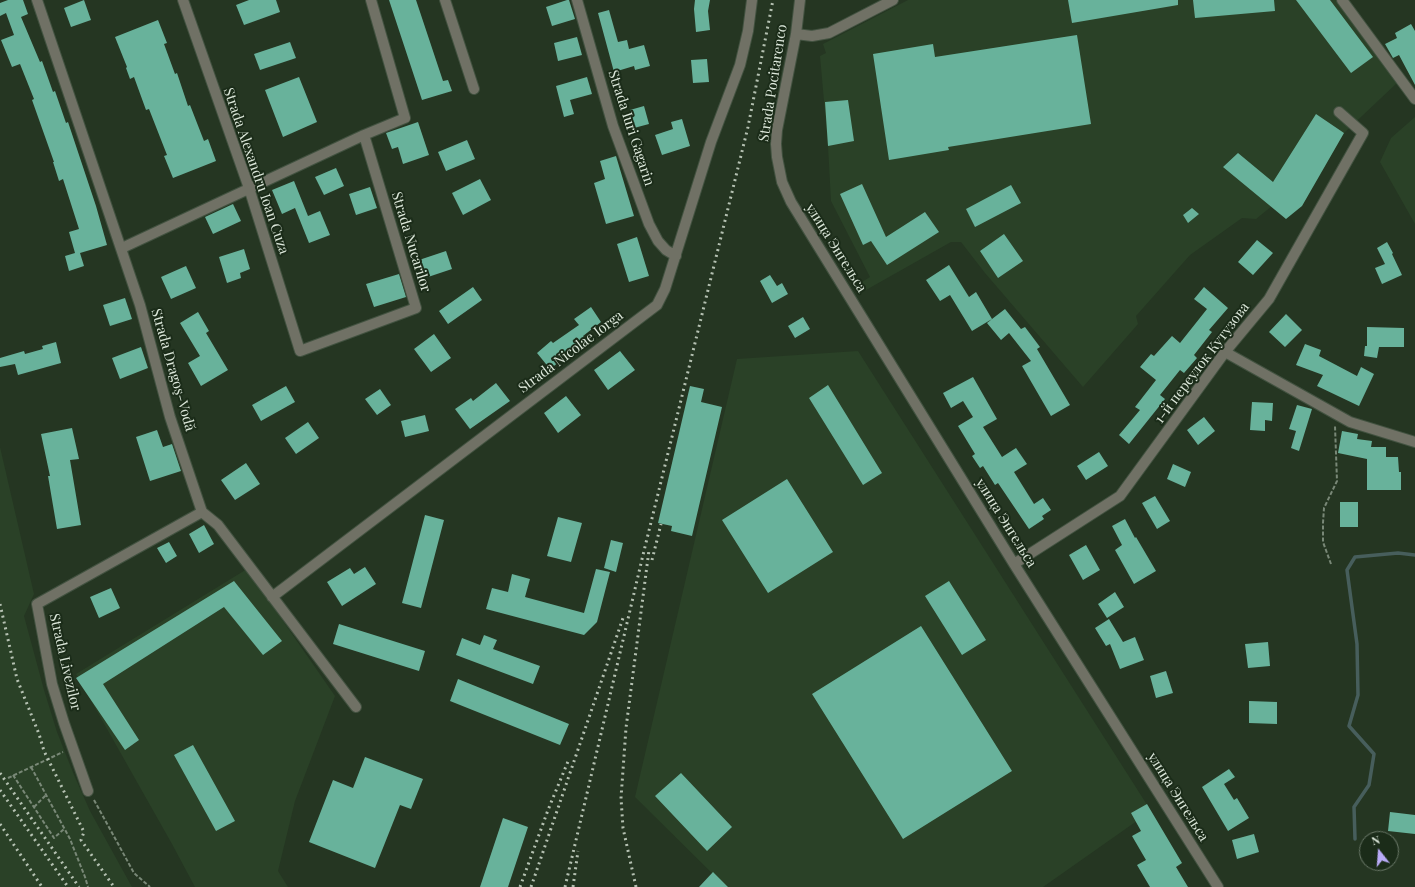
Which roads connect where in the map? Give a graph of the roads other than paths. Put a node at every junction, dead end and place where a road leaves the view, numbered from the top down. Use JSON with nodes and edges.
{"nodes":[{"id":1,"x":37,"y":0,"type":"edge"},
{"id":2,"x":183,"y":0,"type":"edge"},
{"id":3,"x":371,"y":0,"type":"edge"},
{"id":4,"x":445,"y":0,"type":"edge"},
{"id":5,"x":578,"y":0,"type":"edge"},
{"id":6,"x":752,"y":0,"type":"edge"},
{"id":7,"x":800,"y":0,"type":"edge"},
{"id":8,"x":893,"y":0,"type":"edge"},
{"id":9,"x":1342,"y":0,"type":"edge"},
{"id":10,"x":796,"y":34,"type":"junction"},
{"id":11,"x":474,"y":89,"type":"dead end"},
{"id":12,"x":1415,"y":99,"type":"edge"},
{"id":13,"x":1339,"y":112,"type":"dead end"},
{"id":14,"x":364,"y":135,"type":"junction"},
{"id":15,"x":779,"y":170,"type":"joint"},
{"id":16,"x":249,"y":188,"type":"junction"},
{"id":17,"x":122,"y":248,"type":"junction"},
{"id":18,"x":676,"y":256,"type":"junction"},
{"id":19,"x":300,"y":351,"type":"joint"},
{"id":20,"x":1225,"y":352,"type":"junction"},
{"id":21,"x":1415,"y":442,"type":"edge"},
{"id":22,"x":202,"y":512,"type":"junction"},
{"id":23,"x":1014,"y":564,"type":"junction"},
{"id":24,"x":272,"y":597,"type":"junction"},
{"id":25,"x":356,"y":707,"type":"dead end"},
{"id":26,"x":88,"y":791,"type":"road end"},
{"id":27,"x":1218,"y":887,"type":"edge"}],
"edges":[{"from":1,"to":17,"type":"street","name":"Strada Dragoş-Vodă"},
{"from":2,"to":16,"type":"street","name":"Strada Alexandru Ioan Cuza"},
{"from":3,"to":14,"type":"street"},
{"from":4,"to":11,"type":"street"},
{"from":5,"to":18,"type":"street","name":"Strada Iuri Gagarin"},
{"from":6,"to":18,"type":"street","name":"Strada Nicolae Iorga"},
{"from":7,"to":10,"type":"street","name":"Strada Pocitarenco"},
{"from":8,"to":10,"type":"street"},
{"from":9,"to":12,"type":"street"},
{"from":10,"to":15,"type":"street","name":"Strada Pocitarenco"},
{"from":13,"to":20,"type":"street","name":"1-й переулок Кутузова"},
{"from":14,"to":16,"type":"street"},
{"from":14,"to":19,"type":"street","name":"Strada Nucarilor"},
{"from":15,"to":23,"type":"street","name":"улица Энгельса"},
{"from":16,"to":17,"type":"street"},
{"from":16,"to":19,"type":"street","name":"Strada Alexandru Ioan Cuza"},
{"from":17,"to":22,"type":"street","name":"Strada Dragoş-Vodă"},
{"from":18,"to":24,"type":"street","name":"Strada Nicolae Iorga"},
{"from":20,"to":21,"type":"street"},
{"from":20,"to":23,"type":"street","name":"1-й переулок Кутузова"},
{"from":22,"to":24,"type":"street"},
{"from":22,"to":26,"type":"street","name":"Strada Livezilor"},
{"from":23,"to":27,"type":"street","name":"улица Энгельса"},
{"from":24,"to":25,"type":"street"}]}
